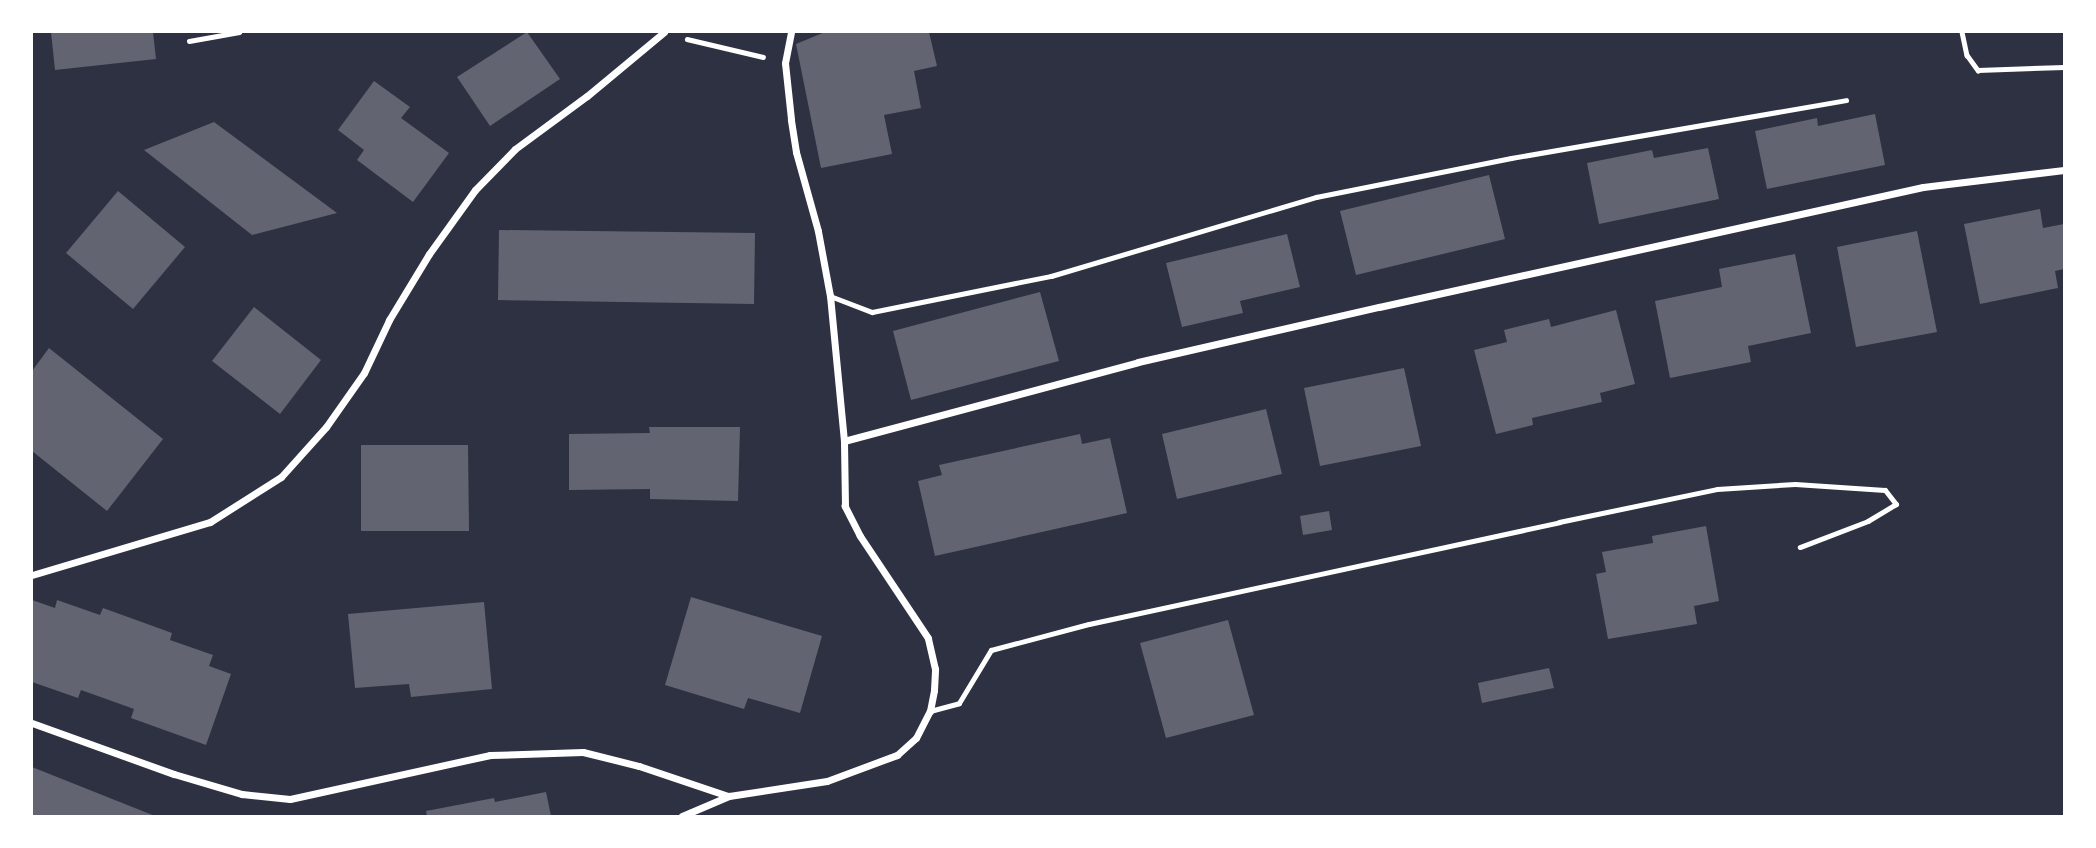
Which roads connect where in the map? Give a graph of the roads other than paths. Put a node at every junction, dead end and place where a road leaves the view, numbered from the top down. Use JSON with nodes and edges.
{"nodes":[{"id":1,"x":239,"y":32,"type":"edge"},
{"id":2,"x":663,"y":32,"type":"edge"},
{"id":3,"x":791,"y":32,"type":"edge"},
{"id":4,"x":189,"y":41,"type":"dead end"},
{"id":5,"x":1846,"y":100,"type":"dead end"},
{"id":6,"x":2064,"y":170,"type":"edge"},
{"id":7,"x":830,"y":296,"type":"junction"},
{"id":8,"x":844,"y":441,"type":"junction"},
{"id":9,"x":1800,"y":547,"type":"dead end"},
{"id":10,"x":32,"y":575,"type":"edge"},
{"id":11,"x":930,"y":711,"type":"junction"},
{"id":12,"x":32,"y":723,"type":"edge"},
{"id":13,"x":729,"y":796,"type":"junction"},
{"id":14,"x":682,"y":817,"type":"edge"}],
"edges":[{"from":1,"to":4,"type":"lane"},
{"from":2,"to":10,"type":"street"},
{"from":3,"to":7,"type":"street"},
{"from":5,"to":7,"type":"lane"},
{"from":6,"to":8,"type":"street"},
{"from":7,"to":8,"type":"street"},
{"from":8,"to":11,"type":"street"},
{"from":9,"to":11,"type":"lane"},
{"from":11,"to":13,"type":"street"},
{"from":12,"to":13,"type":"street"},
{"from":13,"to":14,"type":"street"}]}
